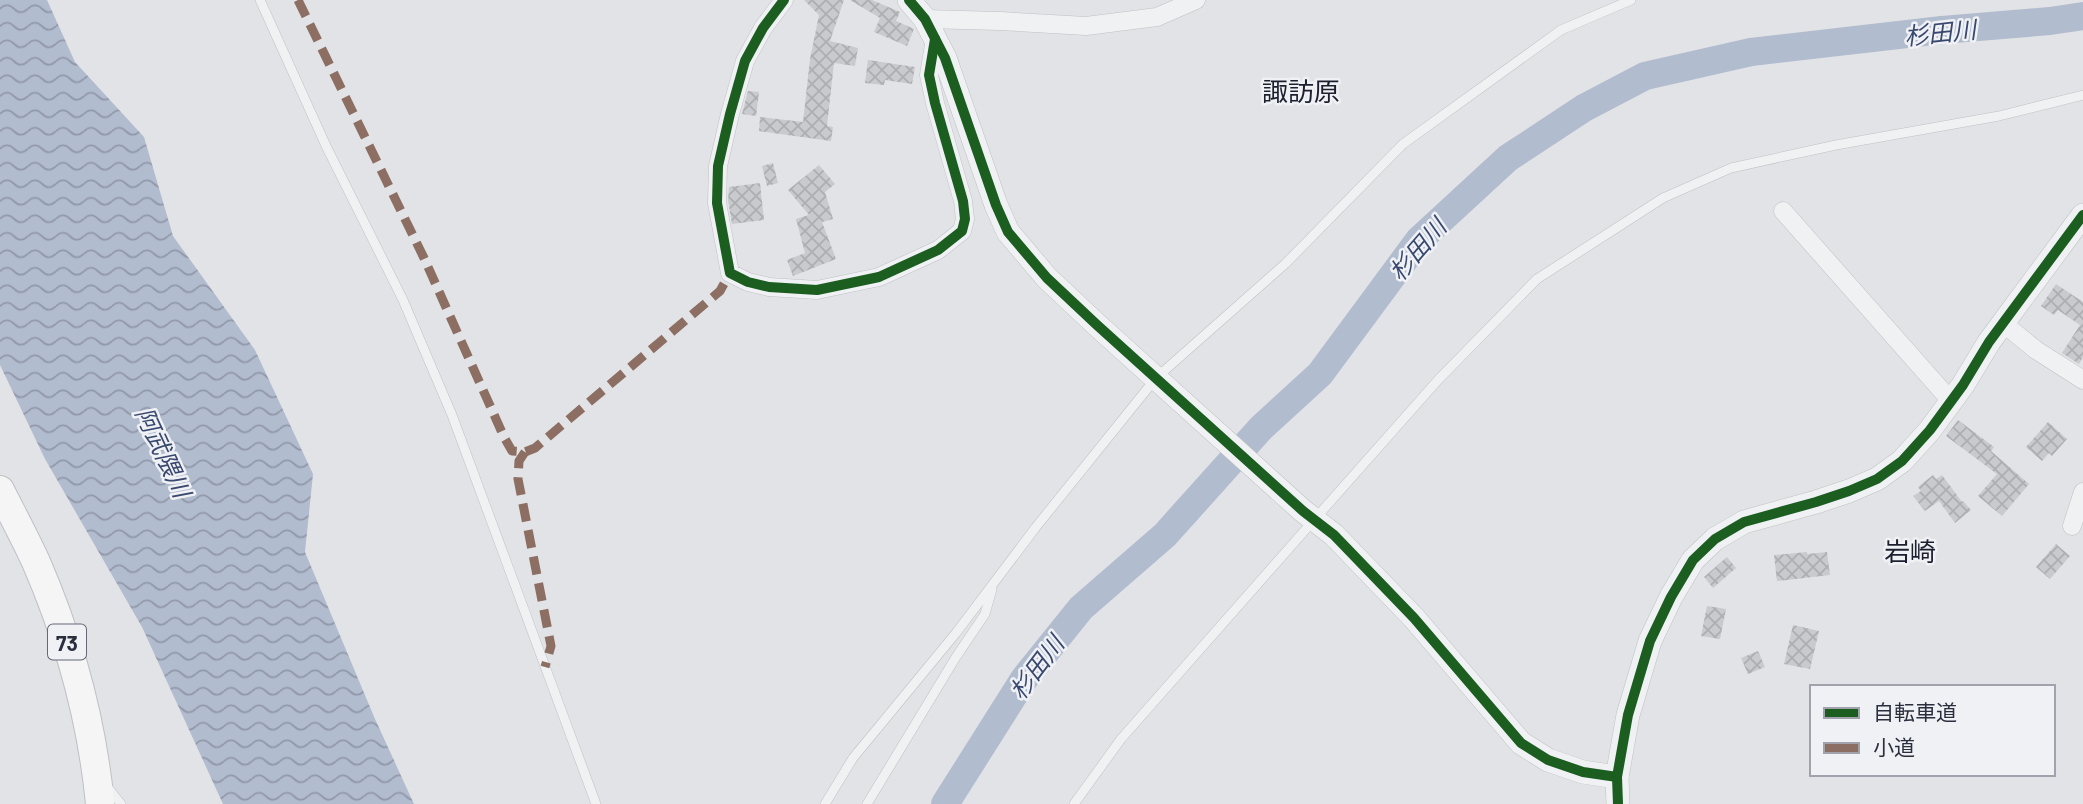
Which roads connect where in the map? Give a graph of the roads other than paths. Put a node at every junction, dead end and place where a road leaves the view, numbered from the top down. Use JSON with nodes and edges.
{"nodes":[{"id":1,"x":260,"y":0,"type":"edge"},
{"id":2,"x":784,"y":0,"type":"edge"},
{"id":3,"x":909,"y":0,"type":"edge"},
{"id":4,"x":1196,"y":0,"type":"edge"},
{"id":5,"x":1631,"y":0,"type":"edge"},
{"id":6,"x":930,"y":29,"type":"junction"},
{"id":7,"x":2083,"y":95,"type":"edge"},
{"id":8,"x":1783,"y":211,"type":"dead end"},
{"id":9,"x":2083,"y":215,"type":"edge"},
{"id":10,"x":2004,"y":324,"type":"junction"},
{"id":11,"x":1156,"y":377,"type":"junction"},
{"id":12,"x":2083,"y":380,"type":"edge"},
{"id":13,"x":1951,"y":401,"type":"junction"},
{"id":14,"x":0,"y":490,"type":"edge"},
{"id":15,"x":2083,"y":492,"type":"edge"},
{"id":16,"x":1309,"y":515,"type":"junction"},
{"id":17,"x":2072,"y":526,"type":"dead end"},
{"id":18,"x":993,"y":584,"type":"junction"},
{"id":19,"x":97,"y":775,"type":"junction"},
{"id":20,"x":1616,"y":777,"type":"junction"},
{"id":21,"x":100,"y":804,"type":"edge"},
{"id":22,"x":121,"y":804,"type":"edge"},
{"id":23,"x":593,"y":804,"type":"edge"},
{"id":24,"x":825,"y":804,"type":"edge"},
{"id":25,"x":866,"y":804,"type":"edge"},
{"id":26,"x":1074,"y":804,"type":"edge"},
{"id":27,"x":1618,"y":804,"type":"edge"}],
"edges":[{"from":1,"to":23,"type":"lane"},
{"from":2,"to":6,"type":"street"},
{"from":3,"to":6,"type":"street"},
{"from":4,"to":6,"type":"street"},
{"from":5,"to":11,"type":"lane"},
{"from":6,"to":11,"type":"street"},
{"from":7,"to":16,"type":"lane"},
{"from":8,"to":13,"type":"street"},
{"from":9,"to":10,"type":"street"},
{"from":10,"to":12,"type":"street"},
{"from":10,"to":13,"type":"street"},
{"from":11,"to":16,"type":"street"},
{"from":11,"to":18,"type":"lane"},
{"from":13,"to":20,"type":"street"},
{"from":14,"to":19,"type":"main road","number":"73"},
{"from":15,"to":17,"type":"street"},
{"from":16,"to":20,"type":"street"},
{"from":16,"to":26,"type":"lane"},
{"from":18,"to":24,"type":"lane"},
{"from":18,"to":25,"type":"lane"},
{"from":19,"to":21,"type":"main road","number":"73"},
{"from":19,"to":22,"type":"lane"},
{"from":20,"to":27,"type":"street"}]}
